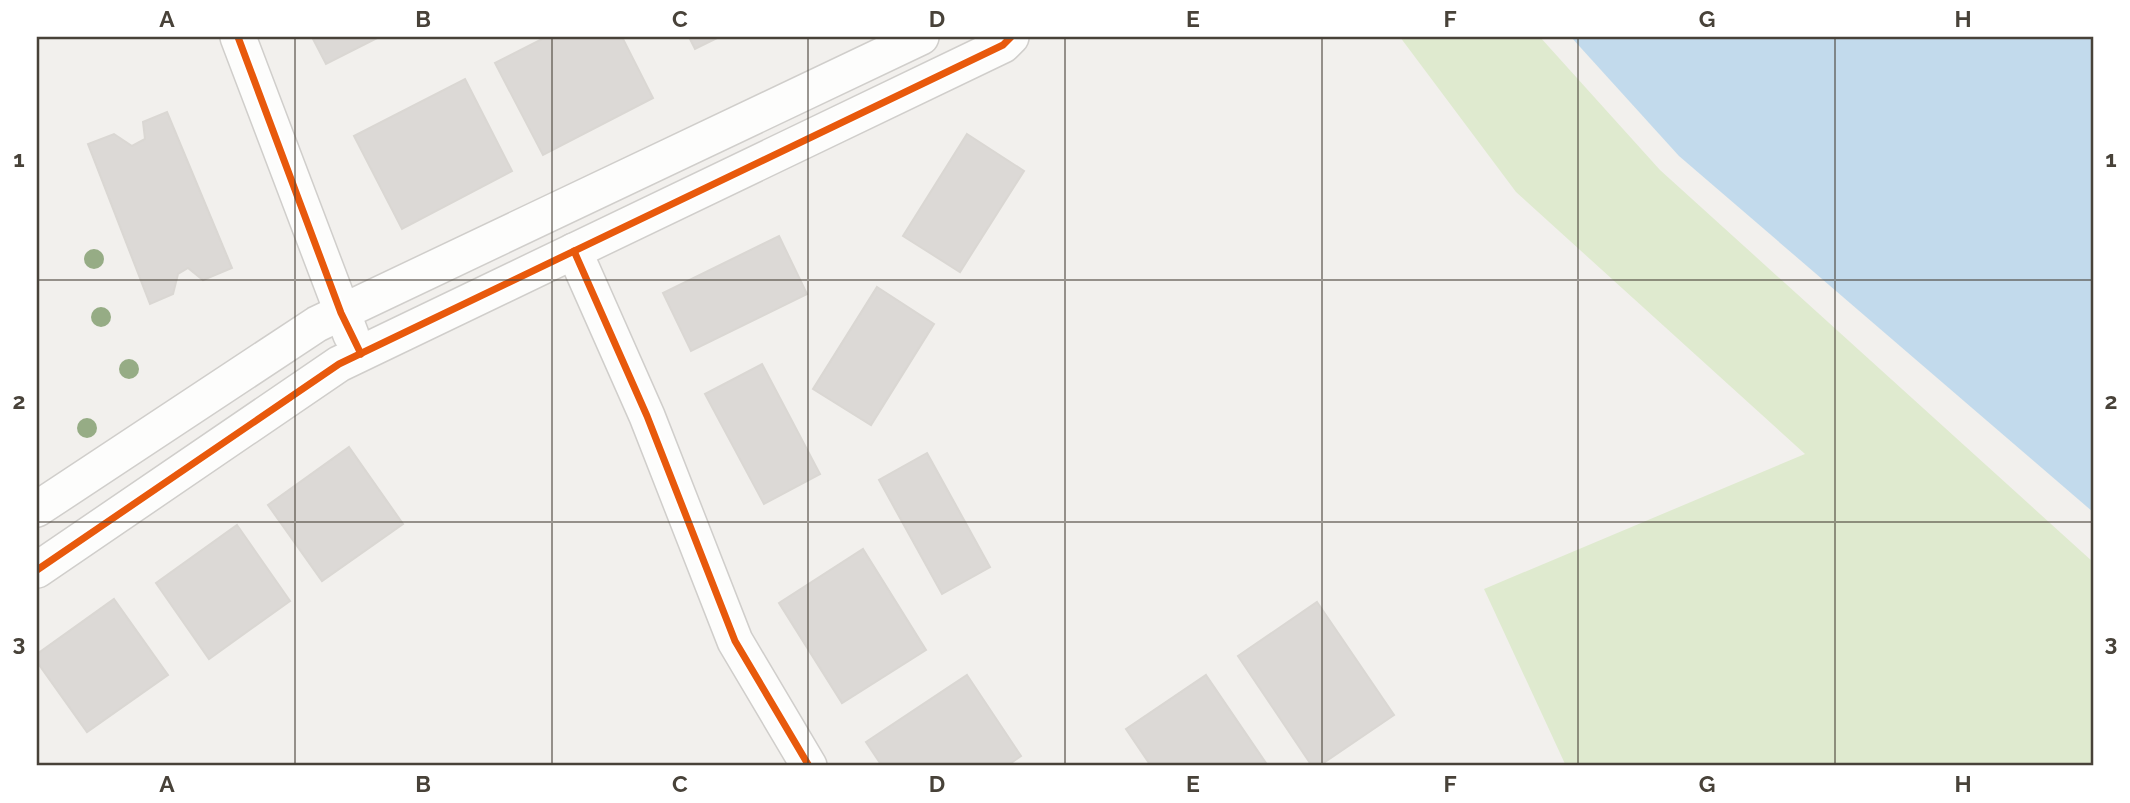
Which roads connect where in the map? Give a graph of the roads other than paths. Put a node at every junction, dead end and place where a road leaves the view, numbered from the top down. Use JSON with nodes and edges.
{"nodes":[{"id":1,"x":237,"y":37,"type":"edge"},
{"id":2,"x":921,"y":37,"type":"edge"},
{"id":3,"x":1011,"y":37,"type":"edge"},
{"id":4,"x":574,"y":251,"type":"junction"},
{"id":5,"x":341,"y":313,"type":"junction"},
{"id":6,"x":360,"y":354,"type":"junction"},
{"id":7,"x":37,"y":509,"type":"edge"},
{"id":8,"x":37,"y":570,"type":"edge"},
{"id":9,"x":809,"y":766,"type":"edge"}],
"edges":[{"from":1,"to":5,"type":"street"},
{"from":2,"to":5,"type":"street"},
{"from":3,"to":4,"type":"street"},
{"from":4,"to":6,"type":"street"},
{"from":4,"to":9,"type":"street"},
{"from":5,"to":6,"type":"street"},
{"from":5,"to":7,"type":"street"},
{"from":6,"to":8,"type":"street"}]}
